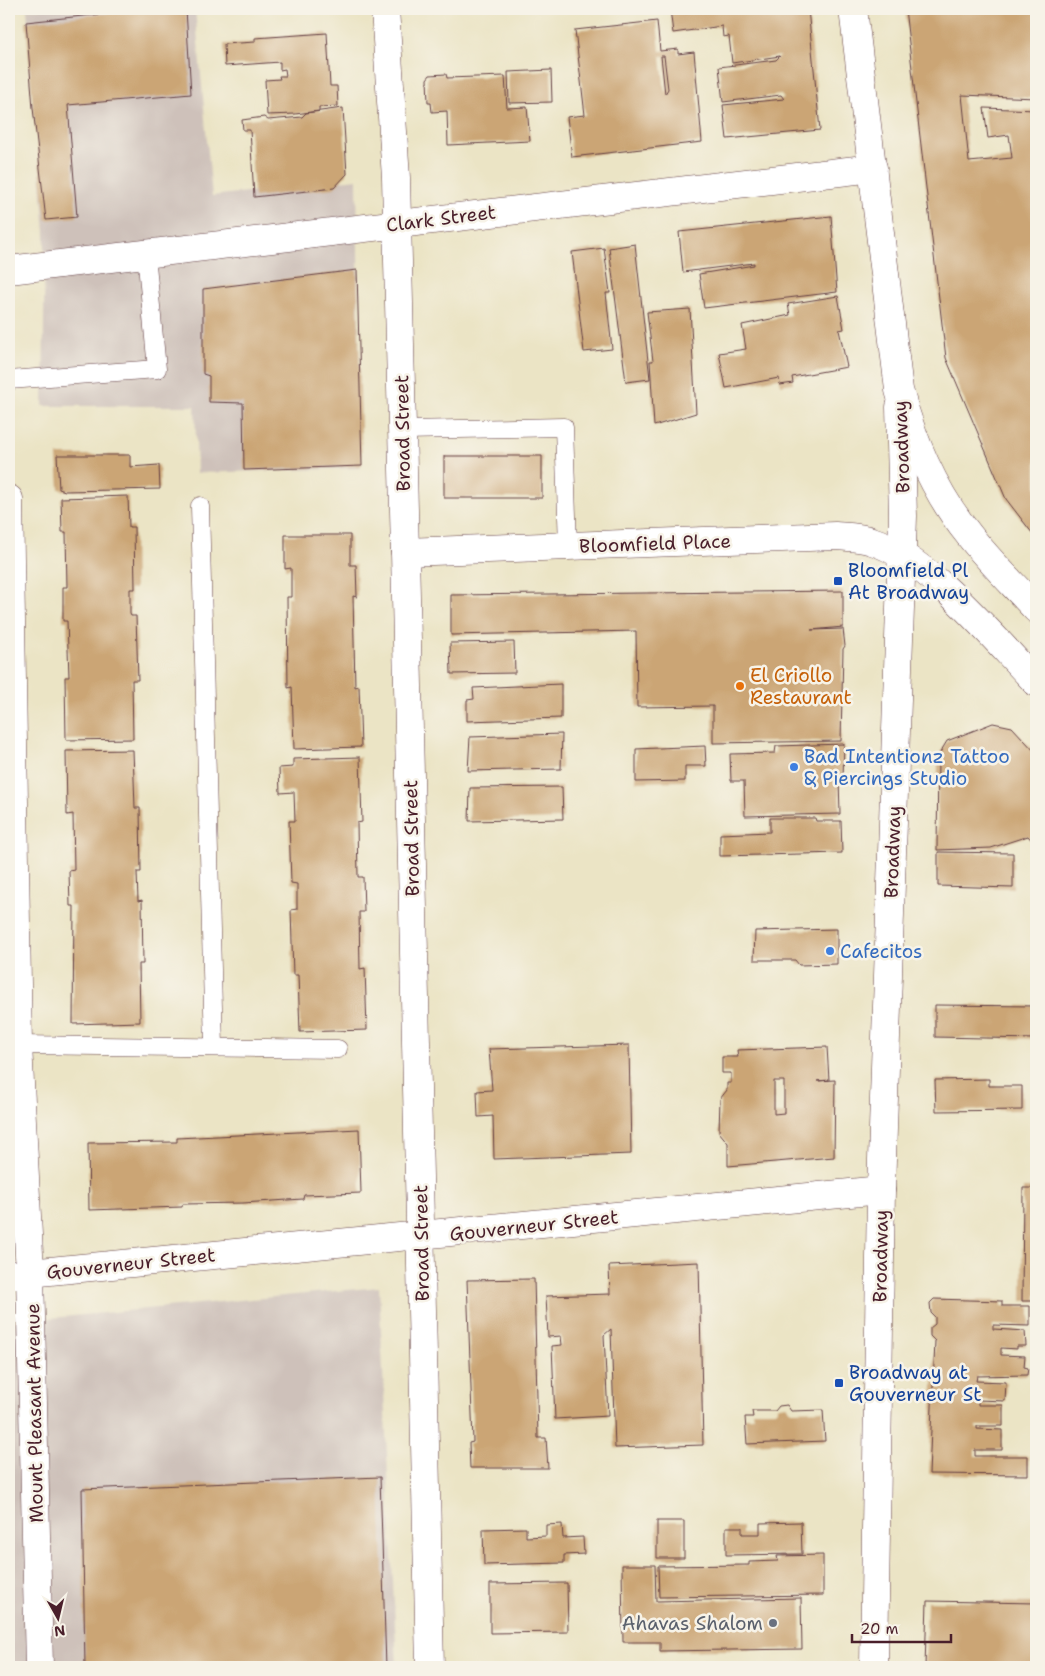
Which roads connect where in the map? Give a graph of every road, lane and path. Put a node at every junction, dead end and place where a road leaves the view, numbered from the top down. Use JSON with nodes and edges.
{"nodes":[{"id":1,"x":385,"y":9,"type":"edge"},
{"id":2,"x":853,"y":9,"type":"edge"},
{"id":3,"x":873,"y":168,"type":"junction"},
{"id":4,"x":397,"y":223,"type":"junction"},
{"id":5,"x":146,"y":254,"type":"junction"},
{"id":6,"x":9,"y":270,"type":"edge"},
{"id":7,"x":9,"y":380,"type":"edge"},
{"id":8,"x":899,"y":390,"type":"junction"},
{"id":9,"x":402,"y":430,"type":"junction"},
{"id":10,"x":9,"y":499,"type":"edge"},
{"id":11,"x":200,"y":506,"type":"dead end"},
{"id":12,"x":568,"y":546,"type":"junction"},
{"id":13,"x":405,"y":552,"type":"junction"},
{"id":14,"x":902,"y":556,"type":"junction"},
{"id":15,"x":1036,"y":609,"type":"edge"},
{"id":16,"x":1036,"y":682,"type":"edge"},
{"id":17,"x":18,"y":1045,"type":"junction"},
{"id":18,"x":214,"y":1047,"type":"junction"},
{"id":19,"x":338,"y":1049,"type":"dead end"},
{"id":20,"x":881,"y":1190,"type":"junction"},
{"id":21,"x":420,"y":1236,"type":"junction"},
{"id":22,"x":20,"y":1274,"type":"edge"},
{"id":23,"x":39,"y":1667,"type":"edge"},
{"id":24,"x":430,"y":1667,"type":"edge"},
{"id":25,"x":874,"y":1667,"type":"edge"}],
"edges":[{"from":1,"to":4,"type":"street","name":"Broad Street"},
{"from":2,"to":3,"type":"street","name":"Broadway"},
{"from":3,"to":4,"type":"street","name":"Clark Street"},
{"from":3,"to":8,"type":"street","name":"Broadway"},
{"from":4,"to":5,"type":"street","name":"Clark Street"},
{"from":4,"to":9,"type":"street","name":"Broad Street"},
{"from":5,"to":6,"type":"street","name":"Clark Street"},
{"from":5,"to":7,"type":"lane"},
{"from":8,"to":14,"type":"street","name":"Broadway"},
{"from":8,"to":15,"type":"street"},
{"from":9,"to":12,"type":"lane"},
{"from":9,"to":13,"type":"street","name":"Broad Street"},
{"from":10,"to":17,"type":"street","name":"Mount Pleasant Avenue"},
{"from":11,"to":18,"type":"lane"},
{"from":12,"to":13,"type":"street","name":"Bloomfield Place"},
{"from":12,"to":14,"type":"street","name":"Bloomfield Place"},
{"from":13,"to":21,"type":"street","name":"Broad Street"},
{"from":14,"to":16,"type":"street","name":"Bloomfield Place"},
{"from":14,"to":20,"type":"street","name":"Broadway"},
{"from":17,"to":18,"type":"lane"},
{"from":17,"to":22,"type":"street","name":"Mount Pleasant Avenue"},
{"from":18,"to":19,"type":"lane"},
{"from":20,"to":21,"type":"street","name":"Gouverneur Street"},
{"from":20,"to":25,"type":"street","name":"Broadway"},
{"from":21,"to":22,"type":"street","name":"Gouverneur Street"},
{"from":21,"to":24,"type":"street","name":"Broad Street"},
{"from":22,"to":23,"type":"street","name":"Mount Pleasant Avenue"}]}
